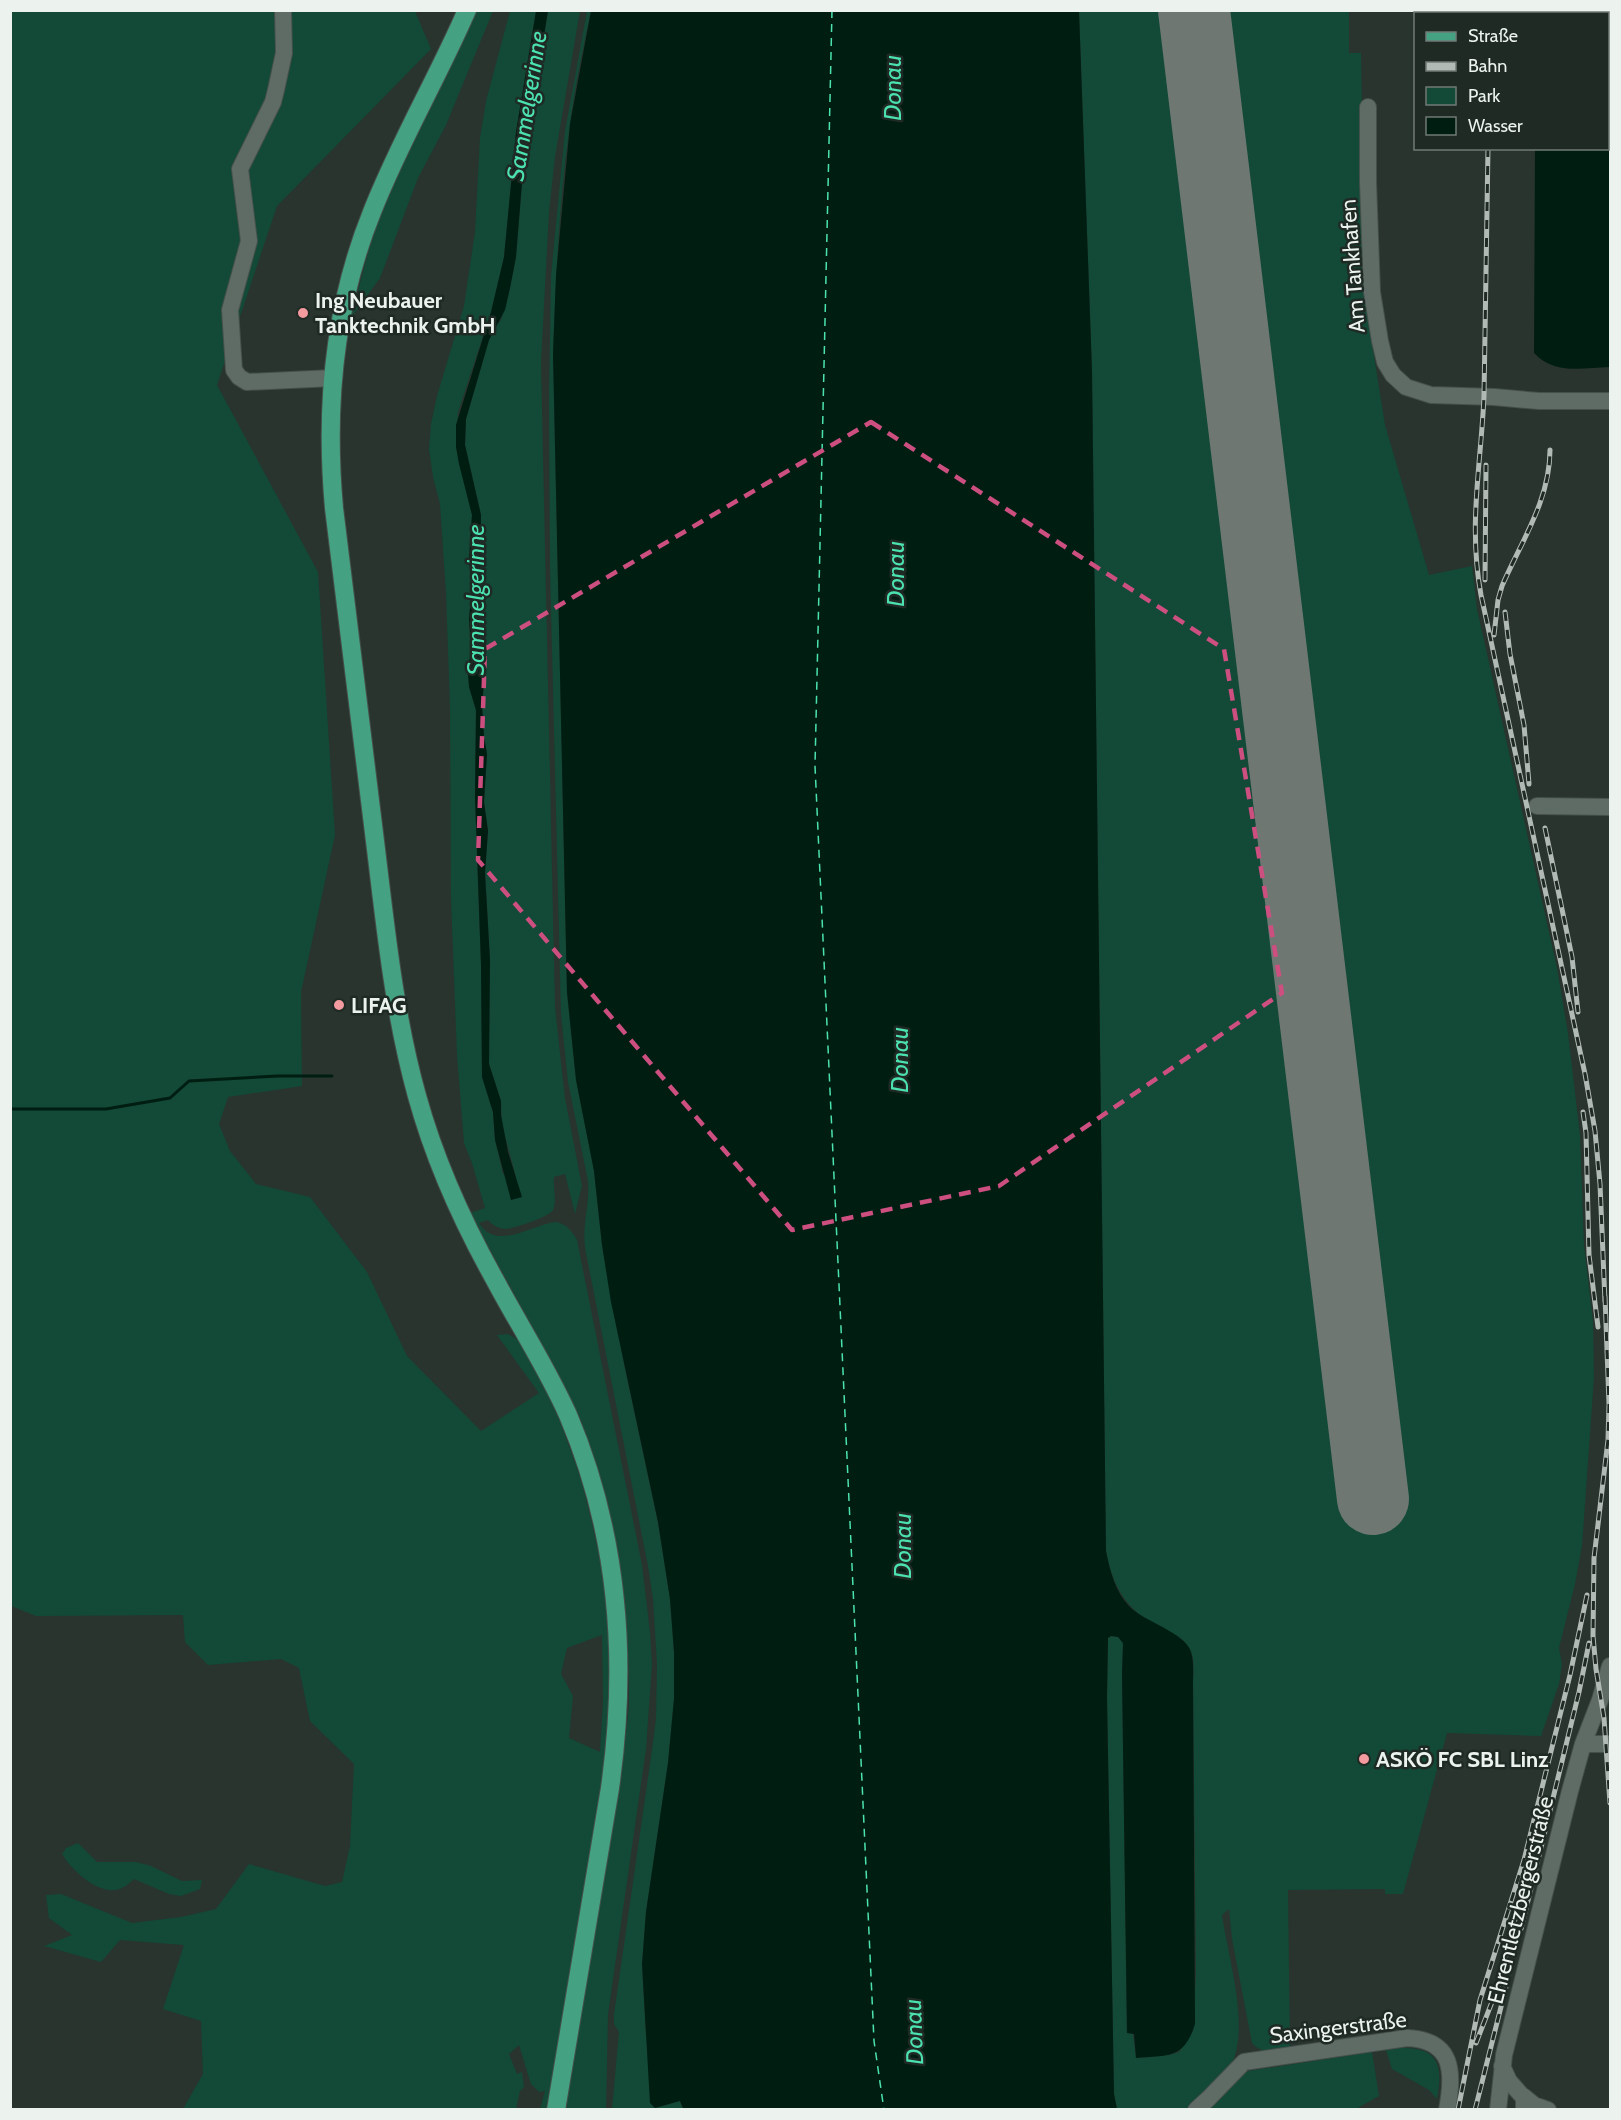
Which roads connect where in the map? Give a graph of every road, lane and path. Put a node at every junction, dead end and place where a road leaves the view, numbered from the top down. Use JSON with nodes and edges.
{"nodes":[{"id":1,"x":283,"y":10,"type":"edge"},
{"id":2,"x":467,"y":10,"type":"edge"},
{"id":3,"x":1368,"y":107,"type":"dead end"},
{"id":4,"x":333,"y":378,"type":"junction"},
{"id":5,"x":1611,"y":401,"type":"edge"},
{"id":6,"x":1537,"y":806,"type":"dead end"},
{"id":7,"x":1611,"y":807,"type":"edge"},
{"id":8,"x":1611,"y":1666,"type":"edge"},
{"id":9,"x":1583,"y":1744,"type":"junction"},
{"id":10,"x":1611,"y":1744,"type":"edge"},
{"id":11,"x":1502,"y":2066,"type":"junction"},
{"id":12,"x":1522,"y":2100,"type":"edge"},
{"id":13,"x":1498,"y":2107,"type":"edge"},
{"id":14,"x":556,"y":2109,"type":"edge"},
{"id":15,"x":1196,"y":2109,"type":"edge"},
{"id":16,"x":1447,"y":2109,"type":"edge"},
{"id":17,"x":1548,"y":2109,"type":"edge"}],
"edges":[{"from":1,"to":4,"type":"street"},
{"from":2,"to":4,"type":"main road"},
{"from":3,"to":5,"type":"street","name":"Am Tankhafen"},
{"from":4,"to":14,"type":"main road"},
{"from":6,"to":7,"type":"street"},
{"from":8,"to":9,"type":"street","name":"Ehrentletzbergerstraße"},
{"from":9,"to":10,"type":"street"},
{"from":9,"to":11,"type":"street","name":"Ehrentletzbergerstraße"},
{"from":11,"to":12,"type":"street"},
{"from":11,"to":13,"type":"street","name":"Ehrentletzbergerstraße"},
{"from":12,"to":13,"type":"street","name":"Ehrentletzbergerstraße"},
{"from":12,"to":17,"type":"street"},
{"from":15,"to":16,"type":"street","name":"Saxingerstraße"}]}
